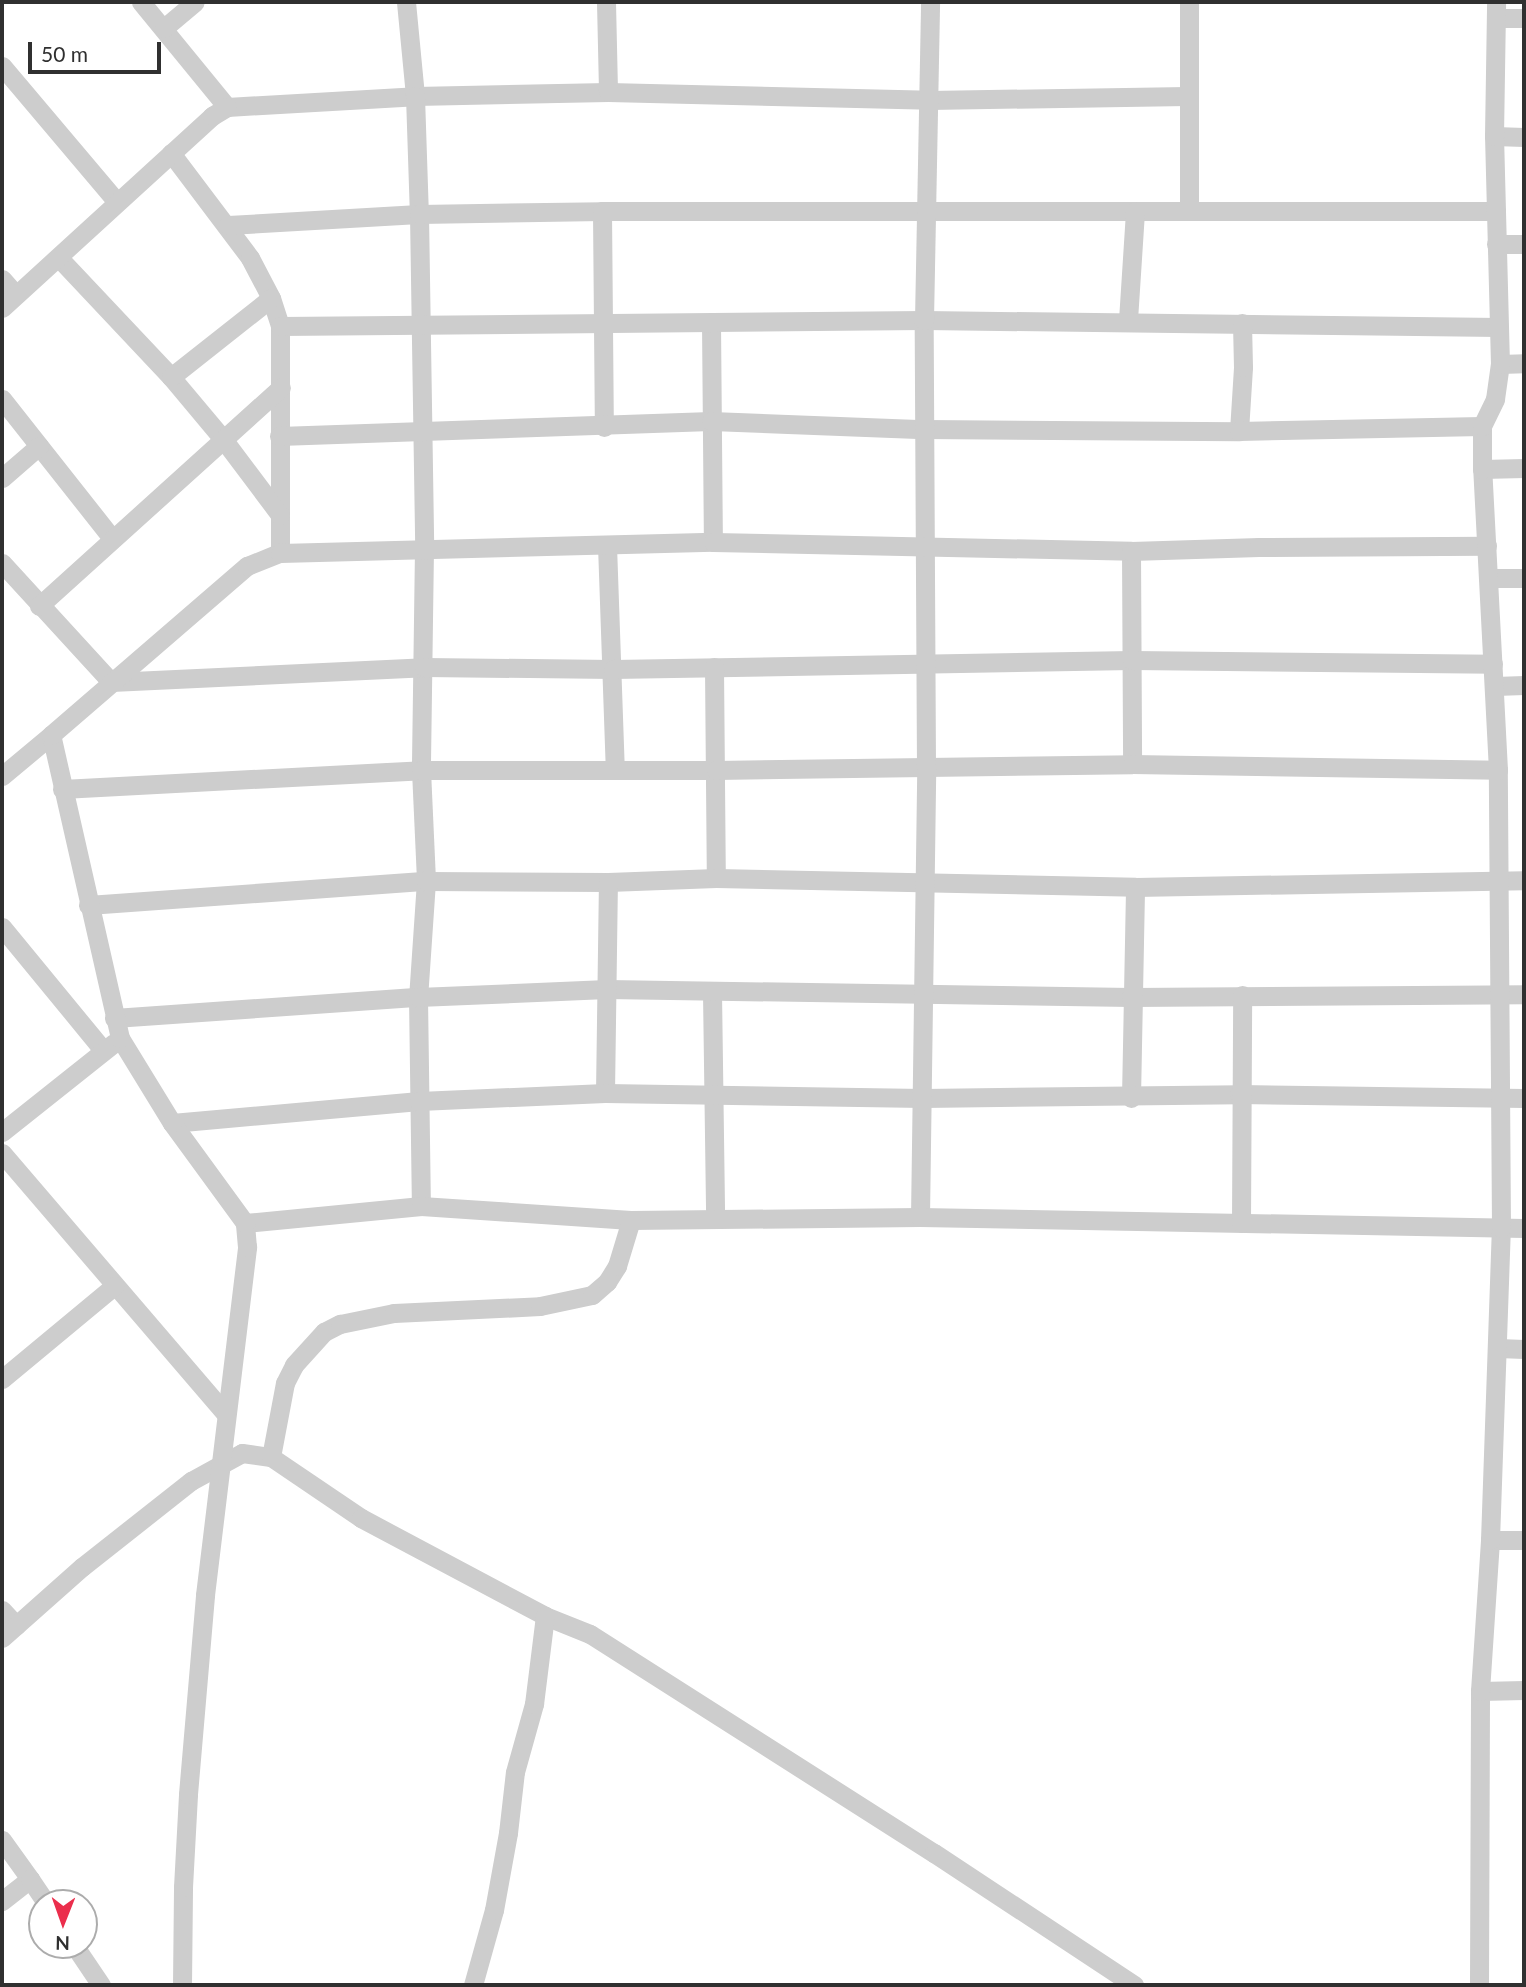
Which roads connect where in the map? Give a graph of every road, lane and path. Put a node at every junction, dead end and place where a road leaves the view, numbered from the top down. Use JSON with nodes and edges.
{"nodes":[{"id":1,"x":141,"y":2,"type":"edge"},
{"id":2,"x":195,"y":2,"type":"edge"},
{"id":3,"x":406,"y":2,"type":"edge"},
{"id":4,"x":606,"y":2,"type":"edge"},
{"id":5,"x":930,"y":2,"type":"edge"},
{"id":6,"x":1189,"y":2,"type":"edge"},
{"id":7,"x":1496,"y":10,"type":"edge"},
{"id":8,"x":1524,"y":18,"type":"edge"},
{"id":9,"x":164,"y":28,"type":"junction"},
{"id":10,"x":2,"y":66,"type":"edge"},
{"id":11,"x":608,"y":92,"type":"junction"},
{"id":12,"x":415,"y":96,"type":"junction"},
{"id":13,"x":1187,"y":96,"type":"junction"},
{"id":14,"x":929,"y":100,"type":"junction"},
{"id":15,"x":227,"y":107,"type":"junction"},
{"id":16,"x":1494,"y":136,"type":"junction"},
{"id":17,"x":1524,"y":136,"type":"edge"},
{"id":18,"x":171,"y":153,"type":"junction"},
{"id":19,"x":117,"y":202,"type":"junction"},
{"id":20,"x":926,"y":209,"type":"junction"},
{"id":21,"x":1189,"y":210,"type":"junction"},
{"id":22,"x":602,"y":211,"type":"junction"},
{"id":23,"x":1135,"y":211,"type":"junction"},
{"id":24,"x":1496,"y":211,"type":"junction"},
{"id":25,"x":419,"y":215,"type":"junction"},
{"id":26,"x":228,"y":225,"type":"junction"},
{"id":27,"x":1524,"y":243,"type":"edge"},
{"id":28,"x":1496,"y":244,"type":"junction"},
{"id":29,"x":60,"y":257,"type":"junction"},
{"id":30,"x":2,"y":279,"type":"edge"},
{"id":31,"x":271,"y":298,"type":"junction"},
{"id":32,"x":9,"y":302,"type":"edge"},
{"id":33,"x":924,"y":320,"type":"junction"},
{"id":34,"x":1128,"y":320,"type":"junction"},
{"id":35,"x":600,"y":322,"type":"junction"},
{"id":36,"x":712,"y":322,"type":"junction"},
{"id":37,"x":1242,"y":323,"type":"junction"},
{"id":38,"x":281,"y":326,"type":"junction"},
{"id":39,"x":420,"y":326,"type":"junction"},
{"id":40,"x":1499,"y":327,"type":"junction"},
{"id":41,"x":1524,"y":363,"type":"edge"},
{"id":42,"x":1500,"y":364,"type":"junction"},
{"id":43,"x":171,"y":377,"type":"junction"},
{"id":44,"x":281,"y":387,"type":"junction"},
{"id":45,"x":2,"y":399,"type":"edge"},
{"id":46,"x":711,"y":421,"type":"junction"},
{"id":47,"x":1482,"y":426,"type":"junction"},
{"id":48,"x":604,"y":427,"type":"junction"},
{"id":49,"x":924,"y":429,"type":"junction"},
{"id":50,"x":421,"y":430,"type":"junction"},
{"id":51,"x":1239,"y":431,"type":"junction"},
{"id":52,"x":279,"y":436,"type":"junction"},
{"id":53,"x":223,"y":439,"type":"junction"},
{"id":54,"x":39,"y":446,"type":"junction"},
{"id":55,"x":1524,"y":468,"type":"edge"},
{"id":56,"x":1482,"y":469,"type":"junction"},
{"id":57,"x":2,"y":478,"type":"edge"},
{"id":58,"x":280,"y":514,"type":"junction"},
{"id":59,"x":111,"y":537,"type":"junction"},
{"id":60,"x":713,"y":542,"type":"junction"},
{"id":61,"x":607,"y":545,"type":"junction"},
{"id":62,"x":1487,"y":546,"type":"junction"},
{"id":63,"x":424,"y":548,"type":"junction"},
{"id":64,"x":926,"y":549,"type":"junction"},
{"id":65,"x":1131,"y":551,"type":"junction"},
{"id":66,"x":280,"y":553,"type":"junction"},
{"id":67,"x":2,"y":563,"type":"edge"},
{"id":68,"x":1488,"y":578,"type":"junction"},
{"id":69,"x":1524,"y":578,"type":"edge"},
{"id":70,"x":39,"y":606,"type":"junction"},
{"id":71,"x":1132,"y":660,"type":"junction"},
{"id":72,"x":925,"y":663,"type":"junction"},
{"id":73,"x":1493,"y":664,"type":"junction"},
{"id":74,"x":424,"y":667,"type":"junction"},
{"id":75,"x":714,"y":667,"type":"junction"},
{"id":76,"x":612,"y":669,"type":"junction"},
{"id":77,"x":111,"y":682,"type":"junction"},
{"id":78,"x":1524,"y":685,"type":"edge"},
{"id":79,"x":1495,"y":686,"type":"junction"},
{"id":80,"x":51,"y":736,"type":"junction"},
{"id":81,"x":1132,"y":764,"type":"junction"},
{"id":82,"x":5,"y":768,"type":"edge"},
{"id":83,"x":615,"y":768,"type":"junction"},
{"id":84,"x":926,"y":768,"type":"junction"},
{"id":85,"x":421,"y":770,"type":"junction"},
{"id":86,"x":716,"y":770,"type":"junction"},
{"id":87,"x":1499,"y":771,"type":"junction"},
{"id":88,"x":62,"y":789,"type":"junction"},
{"id":89,"x":716,"y":878,"type":"junction"},
{"id":90,"x":1498,"y":879,"type":"junction"},
{"id":91,"x":426,"y":880,"type":"junction"},
{"id":92,"x":1524,"y":880,"type":"edge"},
{"id":93,"x":608,"y":882,"type":"junction"},
{"id":94,"x":925,"y":882,"type":"junction"},
{"id":95,"x":1135,"y":887,"type":"junction"},
{"id":96,"x":88,"y":905,"type":"junction"},
{"id":97,"x":2,"y":927,"type":"edge"},
{"id":98,"x":607,"y":989,"type":"junction"},
{"id":99,"x":925,"y":991,"type":"junction"},
{"id":100,"x":712,"y":992,"type":"junction"},
{"id":101,"x":1242,"y":995,"type":"junction"},
{"id":102,"x":1498,"y":995,"type":"junction"},
{"id":103,"x":1524,"y":995,"type":"edge"},
{"id":104,"x":418,"y":996,"type":"junction"},
{"id":105,"x":1131,"y":997,"type":"junction"},
{"id":106,"x":114,"y":1018,"type":"junction"},
{"id":107,"x":120,"y":1038,"type":"junction"},
{"id":108,"x":103,"y":1050,"type":"junction"},
{"id":109,"x":605,"y":1093,"type":"junction"},
{"id":110,"x":1239,"y":1094,"type":"junction"},
{"id":111,"x":715,"y":1097,"type":"junction"},
{"id":112,"x":923,"y":1098,"type":"junction"},
{"id":113,"x":1130,"y":1098,"type":"junction"},
{"id":114,"x":1501,"y":1098,"type":"junction"},
{"id":115,"x":1524,"y":1098,"type":"edge"},
{"id":116,"x":419,"y":1101,"type":"junction"},
{"id":117,"x":172,"y":1123,"type":"junction"},
{"id":118,"x":2,"y":1132,"type":"edge"},
{"id":119,"x":2,"y":1153,"type":"edge"},
{"id":120,"x":421,"y":1206,"type":"junction"},
{"id":121,"x":920,"y":1217,"type":"junction"},
{"id":122,"x":715,"y":1218,"type":"junction"},
{"id":123,"x":631,"y":1220,"type":"junction"},
{"id":124,"x":245,"y":1223,"type":"junction"},
{"id":125,"x":1241,"y":1223,"type":"junction"},
{"id":126,"x":1501,"y":1227,"type":"junction"},
{"id":127,"x":1524,"y":1228,"type":"edge"},
{"id":128,"x":114,"y":1286,"type":"junction"},
{"id":129,"x":1498,"y":1348,"type":"junction"},
{"id":130,"x":1524,"y":1349,"type":"edge"},
{"id":131,"x":2,"y":1377,"type":"edge"},
{"id":132,"x":226,"y":1413,"type":"junction"},
{"id":133,"x":271,"y":1457,"type":"junction"},
{"id":134,"x":221,"y":1462,"type":"junction"},
{"id":135,"x":1490,"y":1540,"type":"junction"},
{"id":136,"x":1524,"y":1540,"type":"edge"},
{"id":137,"x":2,"y":1610,"type":"edge"},
{"id":138,"x":545,"y":1616,"type":"junction"},
{"id":139,"x":9,"y":1631,"type":"edge"},
{"id":140,"x":1524,"y":1690,"type":"edge"},
{"id":141,"x":1480,"y":1691,"type":"junction"},
{"id":142,"x":2,"y":1840,"type":"edge"},
{"id":143,"x":30,"y":1879,"type":"junction"},
{"id":144,"x":37,"y":1889,"type":"edge"},
{"id":145,"x":2,"y":1901,"type":"edge"},
{"id":146,"x":83,"y":1959,"type":"edge"},
{"id":147,"x":101,"y":1985,"type":"edge"},
{"id":148,"x":182,"y":1985,"type":"edge"},
{"id":149,"x":472,"y":1985,"type":"edge"},
{"id":150,"x":1134,"y":1985,"type":"edge"},
{"id":151,"x":1479,"y":1985,"type":"edge"}],
"edges":[{"from":1,"to":9,"type":"street"},
{"from":2,"to":9,"type":"street"},
{"from":3,"to":12,"type":"street"},
{"from":4,"to":11,"type":"street"},
{"from":5,"to":14,"type":"street"},
{"from":6,"to":13,"type":"street"},
{"from":7,"to":8,"type":"street"},
{"from":7,"to":16,"type":"street"},
{"from":9,"to":15,"type":"street"},
{"from":10,"to":19,"type":"street"},
{"from":11,"to":12,"type":"street"},
{"from":11,"to":14,"type":"street"},
{"from":12,"to":15,"type":"street"},
{"from":12,"to":25,"type":"street"},
{"from":13,"to":14,"type":"street"},
{"from":13,"to":21,"type":"street"},
{"from":14,"to":20,"type":"street"},
{"from":15,"to":18,"type":"street"},
{"from":16,"to":17,"type":"street"},
{"from":16,"to":24,"type":"street"},
{"from":18,"to":19,"type":"street"},
{"from":18,"to":26,"type":"street"},
{"from":19,"to":29,"type":"street"},
{"from":20,"to":22,"type":"street"},
{"from":20,"to":23,"type":"street"},
{"from":20,"to":33,"type":"street"},
{"from":21,"to":23,"type":"street"},
{"from":21,"to":24,"type":"street"},
{"from":22,"to":25,"type":"street"},
{"from":22,"to":35,"type":"street"},
{"from":23,"to":34,"type":"street"},
{"from":24,"to":28,"type":"street"},
{"from":25,"to":26,"type":"street"},
{"from":25,"to":39,"type":"street"},
{"from":26,"to":31,"type":"street"},
{"from":27,"to":28,"type":"street"},
{"from":28,"to":40,"type":"street"},
{"from":29,"to":32,"type":"street"},
{"from":29,"to":43,"type":"street"},
{"from":30,"to":32,"type":"street"},
{"from":31,"to":38,"type":"street"},
{"from":31,"to":43,"type":"street"},
{"from":33,"to":34,"type":"street"},
{"from":33,"to":36,"type":"street"},
{"from":33,"to":49,"type":"street"},
{"from":34,"to":37,"type":"street"},
{"from":35,"to":36,"type":"street"},
{"from":35,"to":39,"type":"street"},
{"from":35,"to":48,"type":"street"},
{"from":36,"to":46,"type":"street"},
{"from":37,"to":40,"type":"street"},
{"from":37,"to":51,"type":"street"},
{"from":38,"to":39,"type":"street"},
{"from":38,"to":44,"type":"street"},
{"from":39,"to":50,"type":"street"},
{"from":40,"to":42,"type":"street"},
{"from":41,"to":42,"type":"street"},
{"from":42,"to":47,"type":"street"},
{"from":43,"to":53,"type":"street"},
{"from":44,"to":52,"type":"street"},
{"from":44,"to":53,"type":"street"},
{"from":45,"to":54,"type":"street"},
{"from":46,"to":48,"type":"street"},
{"from":46,"to":49,"type":"street"},
{"from":46,"to":60,"type":"street"},
{"from":47,"to":51,"type":"street"},
{"from":47,"to":56,"type":"street"},
{"from":48,"to":50,"type":"street"},
{"from":49,"to":51,"type":"street"},
{"from":49,"to":64,"type":"street"},
{"from":50,"to":52,"type":"street"},
{"from":50,"to":63,"type":"street"},
{"from":52,"to":58,"type":"street"},
{"from":53,"to":58,"type":"street"},
{"from":53,"to":59,"type":"street"},
{"from":54,"to":57,"type":"street"},
{"from":54,"to":59,"type":"street"},
{"from":55,"to":56,"type":"street"},
{"from":56,"to":62,"type":"street"},
{"from":58,"to":66,"type":"street"},
{"from":59,"to":70,"type":"street"},
{"from":60,"to":61,"type":"street"},
{"from":60,"to":64,"type":"street"},
{"from":61,"to":63,"type":"street"},
{"from":61,"to":76,"type":"street"},
{"from":62,"to":65,"type":"street"},
{"from":62,"to":68,"type":"street"},
{"from":63,"to":66,"type":"street"},
{"from":63,"to":74,"type":"street"},
{"from":64,"to":65,"type":"street"},
{"from":64,"to":72,"type":"street"},
{"from":65,"to":71,"type":"street"},
{"from":66,"to":77,"type":"street"},
{"from":67,"to":70,"type":"street"},
{"from":68,"to":69,"type":"street"},
{"from":68,"to":73,"type":"street"},
{"from":70,"to":77,"type":"street"},
{"from":71,"to":72,"type":"street"},
{"from":71,"to":73,"type":"street"},
{"from":71,"to":81,"type":"street"},
{"from":72,"to":75,"type":"street"},
{"from":72,"to":84,"type":"street"},
{"from":73,"to":79,"type":"street"},
{"from":74,"to":76,"type":"street"},
{"from":74,"to":77,"type":"street"},
{"from":74,"to":85,"type":"street"},
{"from":75,"to":76,"type":"street"},
{"from":75,"to":86,"type":"street"},
{"from":76,"to":83,"type":"street"},
{"from":77,"to":80,"type":"street"},
{"from":78,"to":79,"type":"street"},
{"from":79,"to":87,"type":"street"},
{"from":80,"to":82,"type":"street"},
{"from":80,"to":88,"type":"street"},
{"from":81,"to":84,"type":"street"},
{"from":81,"to":87,"type":"street"},
{"from":83,"to":85,"type":"street"},
{"from":83,"to":86,"type":"street"},
{"from":84,"to":86,"type":"street"},
{"from":84,"to":94,"type":"street"},
{"from":85,"to":88,"type":"street"},
{"from":85,"to":91,"type":"street"},
{"from":86,"to":89,"type":"street"},
{"from":87,"to":90,"type":"street"},
{"from":88,"to":96,"type":"street"},
{"from":89,"to":93,"type":"street"},
{"from":89,"to":94,"type":"street"},
{"from":90,"to":92,"type":"street"},
{"from":90,"to":95,"type":"street"},
{"from":90,"to":102,"type":"street"},
{"from":91,"to":93,"type":"street"},
{"from":91,"to":96,"type":"street"},
{"from":91,"to":104,"type":"street"},
{"from":93,"to":98,"type":"street"},
{"from":94,"to":95,"type":"street"},
{"from":94,"to":99,"type":"street"},
{"from":95,"to":105,"type":"street"},
{"from":96,"to":106,"type":"street"},
{"from":97,"to":108,"type":"street"},
{"from":98,"to":100,"type":"street"},
{"from":98,"to":104,"type":"street"},
{"from":98,"to":109,"type":"street"},
{"from":99,"to":100,"type":"street"},
{"from":99,"to":105,"type":"street"},
{"from":99,"to":112,"type":"street"},
{"from":100,"to":111,"type":"street"},
{"from":101,"to":102,"type":"street"},
{"from":101,"to":105,"type":"street"},
{"from":101,"to":110,"type":"street"},
{"from":102,"to":103,"type":"street"},
{"from":102,"to":114,"type":"street"},
{"from":104,"to":106,"type":"street"},
{"from":104,"to":116,"type":"street"},
{"from":105,"to":113,"type":"street"},
{"from":106,"to":107,"type":"street"},
{"from":107,"to":108,"type":"street"},
{"from":107,"to":117,"type":"street"},
{"from":108,"to":118,"type":"street"},
{"from":109,"to":111,"type":"street"},
{"from":109,"to":116,"type":"street"},
{"from":110,"to":113,"type":"street"},
{"from":110,"to":114,"type":"street"},
{"from":110,"to":125,"type":"street"},
{"from":111,"to":112,"type":"street"},
{"from":111,"to":122,"type":"street"},
{"from":112,"to":113,"type":"street"},
{"from":112,"to":121,"type":"street"},
{"from":114,"to":115,"type":"street"},
{"from":114,"to":126,"type":"street"},
{"from":116,"to":117,"type":"street"},
{"from":116,"to":120,"type":"street"},
{"from":117,"to":124,"type":"street"},
{"from":119,"to":128,"type":"street"},
{"from":120,"to":123,"type":"street"},
{"from":120,"to":124,"type":"street"},
{"from":121,"to":122,"type":"street"},
{"from":121,"to":125,"type":"street"},
{"from":122,"to":123,"type":"street"},
{"from":123,"to":133,"type":"street"},
{"from":124,"to":132,"type":"street"},
{"from":125,"to":126,"type":"street"},
{"from":126,"to":127,"type":"street"},
{"from":126,"to":129,"type":"street"},
{"from":128,"to":131,"type":"street"},
{"from":128,"to":132,"type":"street"},
{"from":129,"to":130,"type":"street"},
{"from":129,"to":135,"type":"street"},
{"from":132,"to":134,"type":"street"},
{"from":133,"to":134,"type":"street"},
{"from":133,"to":138,"type":"street"},
{"from":134,"to":139,"type":"street"},
{"from":134,"to":148,"type":"street"},
{"from":135,"to":136,"type":"street"},
{"from":135,"to":141,"type":"street"},
{"from":137,"to":139,"type":"street"},
{"from":138,"to":149,"type":"street"},
{"from":138,"to":150,"type":"street"},
{"from":140,"to":141,"type":"street"},
{"from":141,"to":151,"type":"street"},
{"from":142,"to":143,"type":"street"},
{"from":143,"to":144,"type":"street"},
{"from":143,"to":145,"type":"street"},
{"from":146,"to":147,"type":"street"}]}
